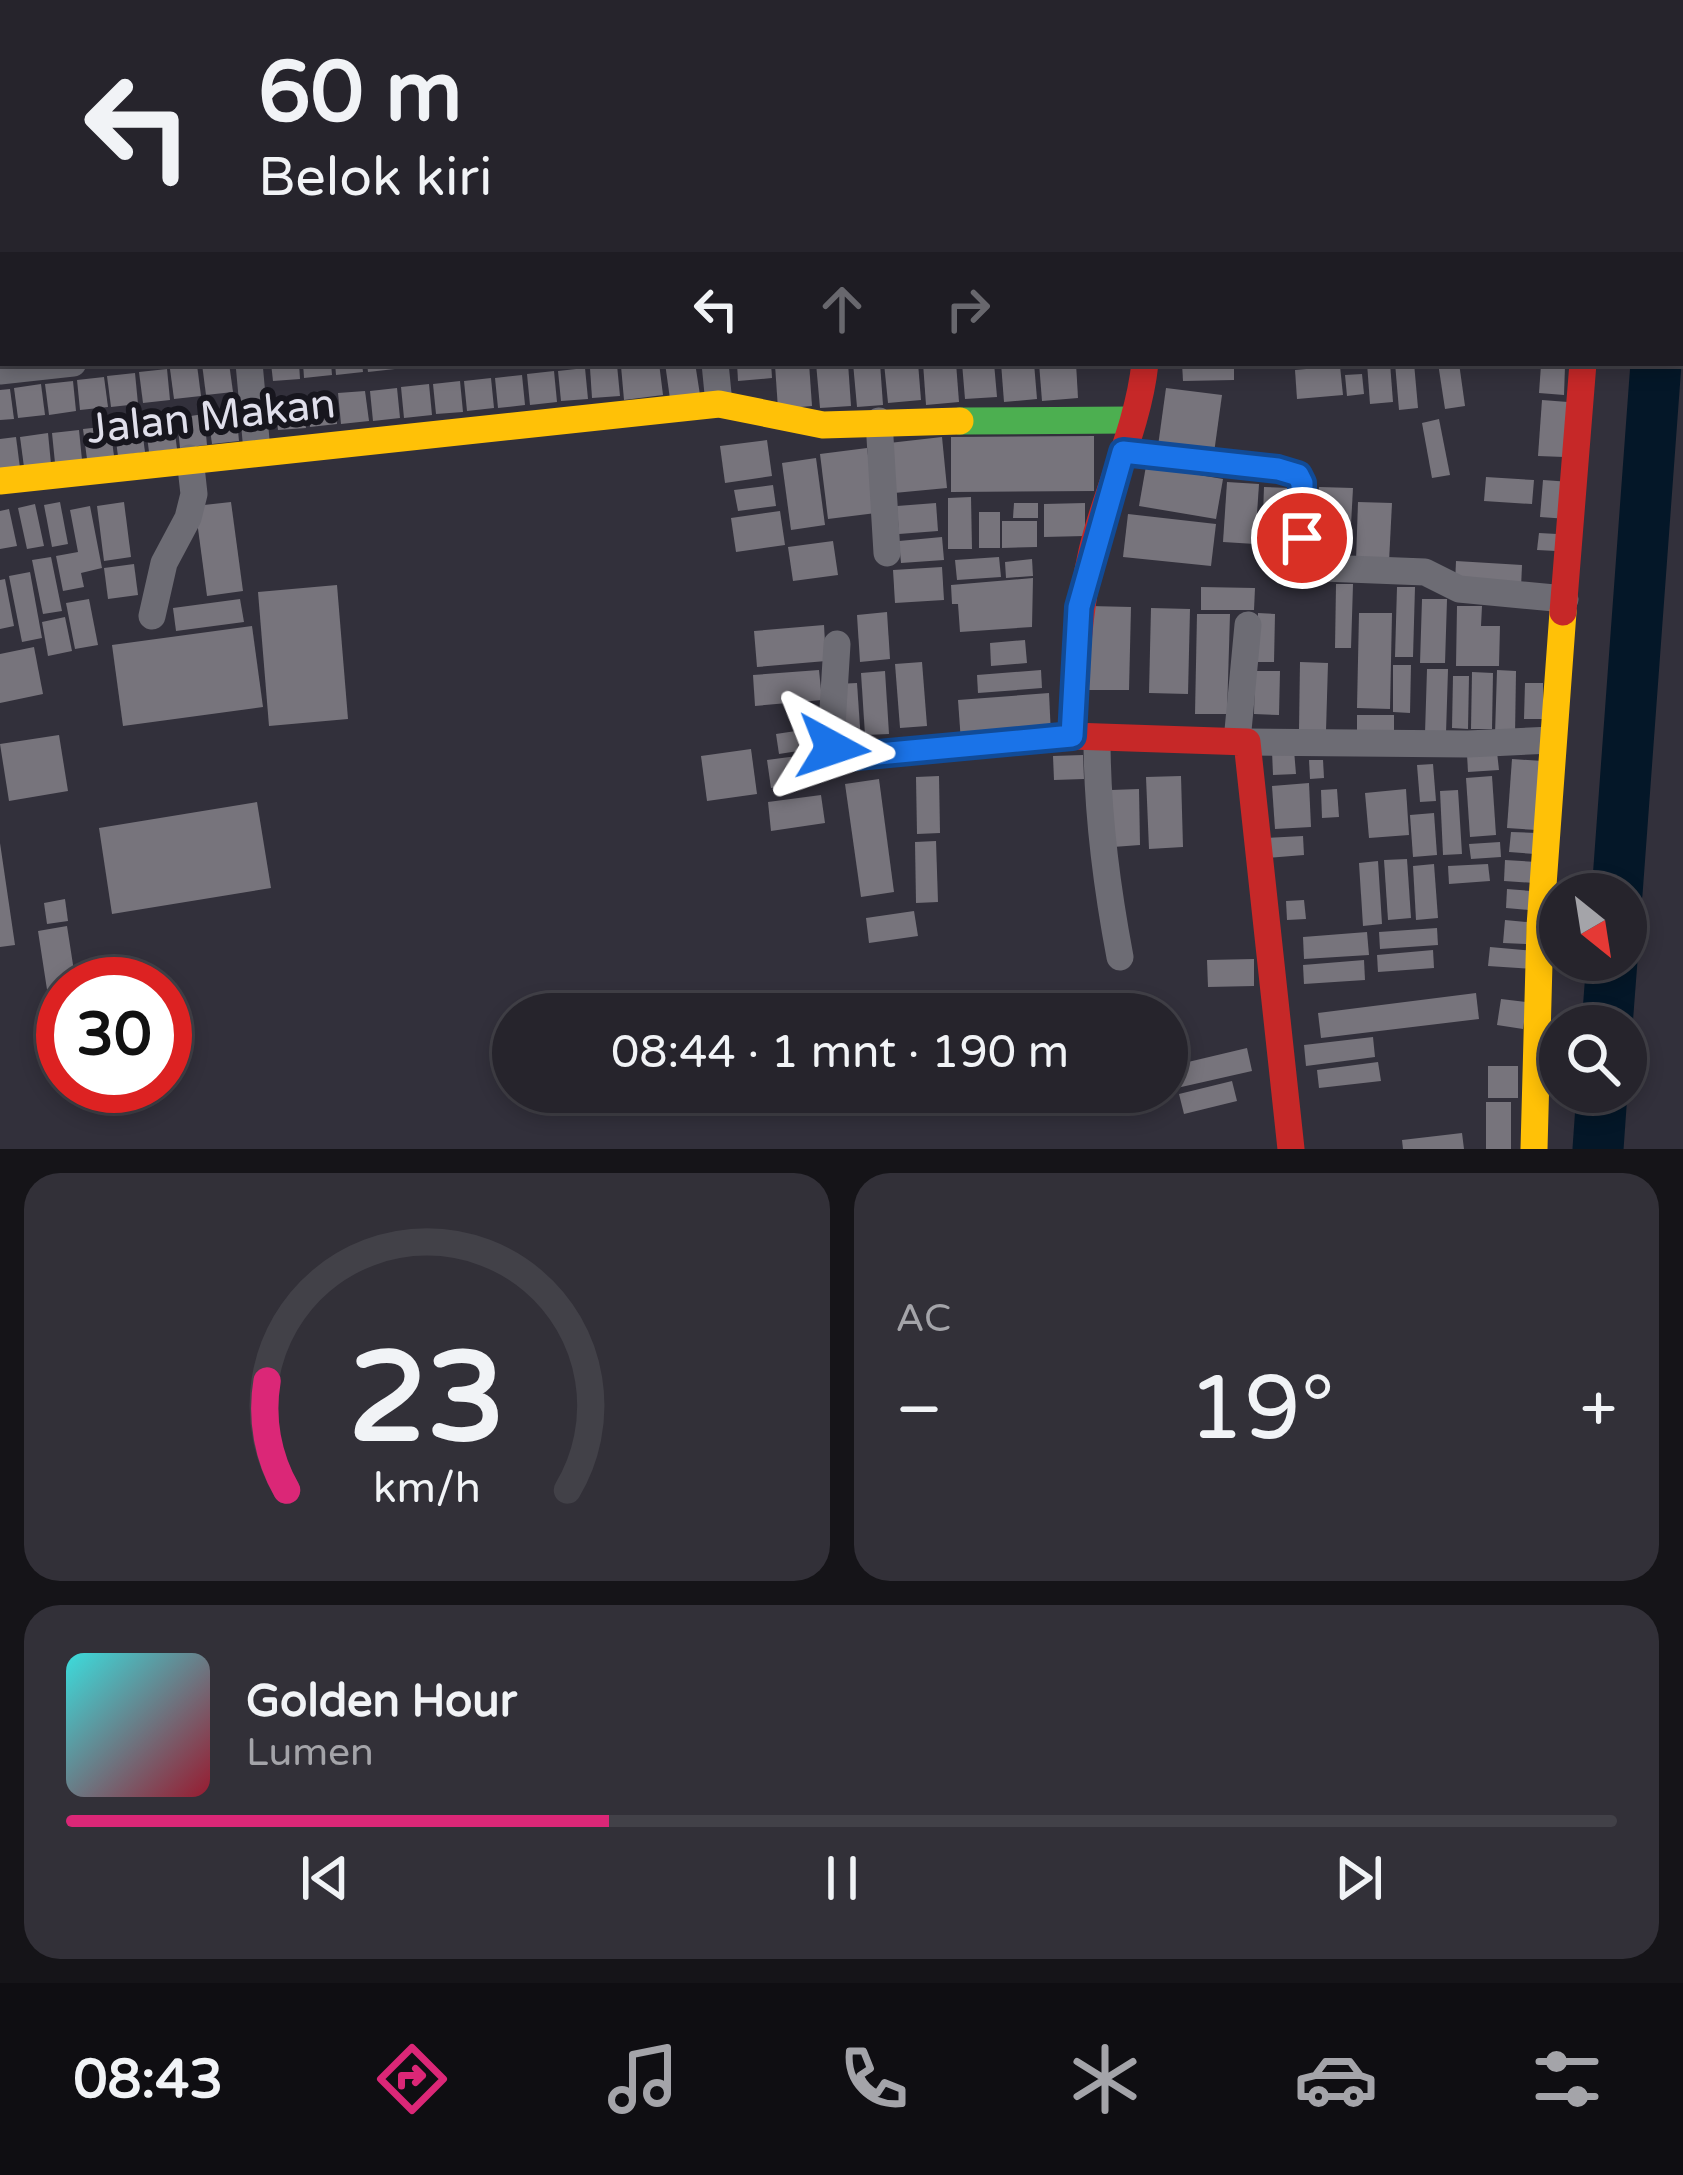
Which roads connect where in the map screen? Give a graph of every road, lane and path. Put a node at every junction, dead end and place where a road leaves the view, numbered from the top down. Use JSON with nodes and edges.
{"nodes":[{"id":1,"x":46,"y":366,"type":"edge"},
{"id":2,"x":249,"y":366,"type":"edge"},
{"id":3,"x":715,"y":366,"type":"edge"},
{"id":4,"x":1144,"y":366,"type":"edge"},
{"id":5,"x":1583,"y":366,"type":"edge"},
{"id":6,"x":0,"y":371,"type":"edge"},
{"id":7,"x":719,"y":404,"type":"junction"},
{"id":8,"x":1132,"y":420,"type":"junction"},
{"id":9,"x":879,"y":421,"type":"junction"},
{"id":10,"x":257,"y":451,"type":"junction"},
{"id":11,"x":1123,"y":452,"type":"junction"},
{"id":12,"x":190,"y":458,"type":"junction"},
{"id":13,"x":0,"y":481,"type":"edge"},
{"id":14,"x":887,"y":553,"type":"dead end"},
{"id":15,"x":1565,"y":599,"type":"junction"},
{"id":16,"x":152,"y":616,"type":"dead end"},
{"id":17,"x":1247,"y":625,"type":"dead end"},
{"id":18,"x":837,"y":644,"type":"dead end"},
{"id":19,"x":1084,"y":737,"type":"junction"},
{"id":20,"x":1552,"y":740,"type":"junction"},
{"id":21,"x":1242,"y":742,"type":"junction"},
{"id":22,"x":1120,"y":957,"type":"dead end"},
{"id":23,"x":1291,"y":1149,"type":"edge"},
{"id":24,"x":1534,"y":1149,"type":"edge"}],
"edges":[{"from":1,"to":6,"type":"street"},
{"from":2,"to":10,"type":"street"},
{"from":3,"to":7,"type":"street"},
{"from":4,"to":8,"type":"street"},
{"from":5,"to":15,"type":"street"},
{"from":7,"to":9,"type":"street","name":"Jalan Makan"},
{"from":7,"to":10,"type":"street","name":"Jalan Makan"},
{"from":8,"to":9,"type":"street","name":"Jalan Makan"},
{"from":8,"to":11,"type":"street"},
{"from":9,"to":14,"type":"street"},
{"from":10,"to":12,"type":"street","name":"Jalan Makan"},
{"from":11,"to":15,"type":"street"},
{"from":11,"to":19,"type":"street"},
{"from":12,"to":13,"type":"street","name":"Jalan Makan"},
{"from":12,"to":16,"type":"street"},
{"from":15,"to":20,"type":"street"},
{"from":17,"to":21,"type":"street"},
{"from":18,"to":19,"type":"street"},
{"from":19,"to":21,"type":"street"},
{"from":19,"to":22,"type":"street"},
{"from":20,"to":21,"type":"street"},
{"from":20,"to":24,"type":"street"},
{"from":21,"to":23,"type":"street"}]}
